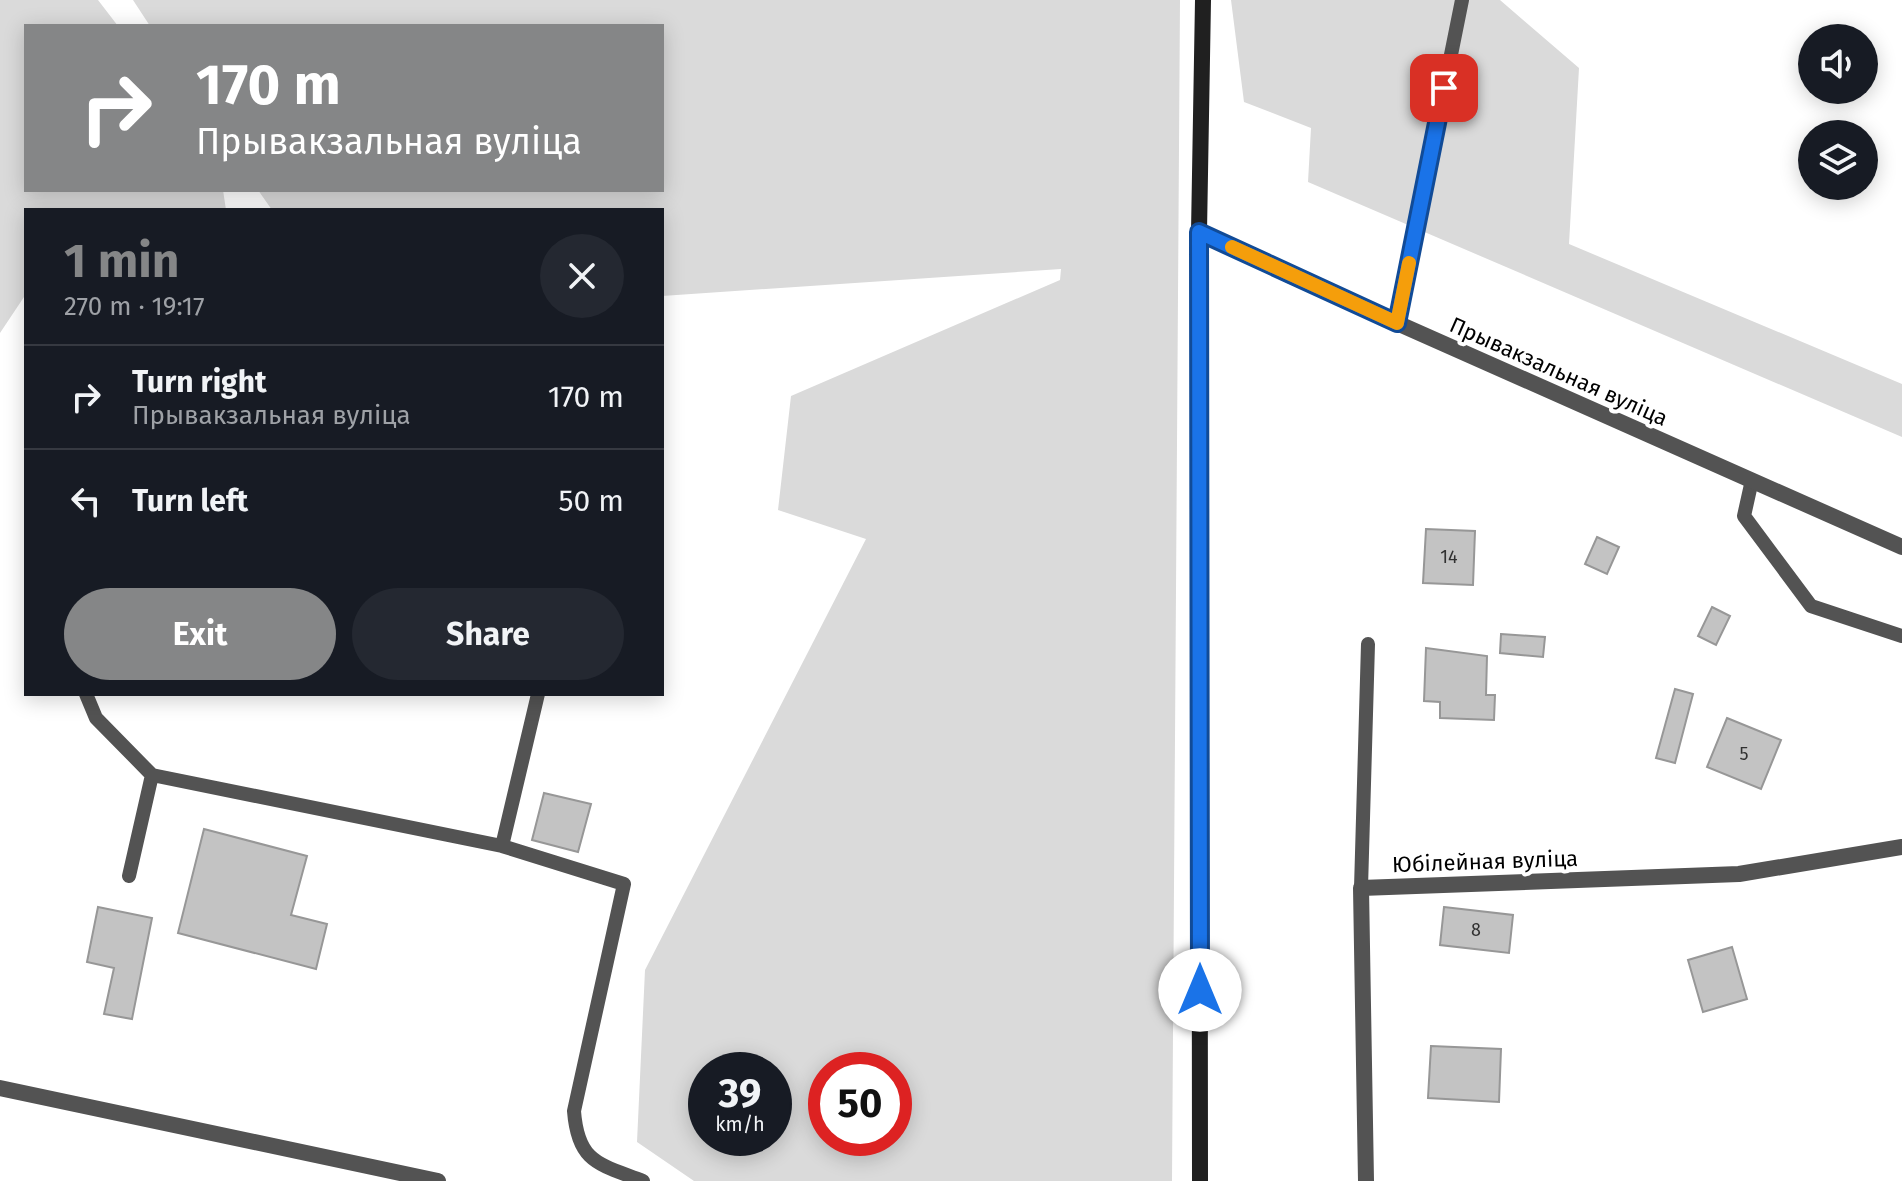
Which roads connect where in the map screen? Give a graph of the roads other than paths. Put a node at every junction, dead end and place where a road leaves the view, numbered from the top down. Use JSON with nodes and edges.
{"nodes":[{"id":1,"x":1203,"y":0,"type":"edge"},
{"id":2,"x":1462,"y":0,"type":"edge"},
{"id":3,"x":1199,"y":232,"type":"junction"},
{"id":4,"x":1397,"y":323,"type":"junction"},
{"id":5,"x":1752,"y":480,"type":"junction"},
{"id":6,"x":1902,"y":547,"type":"edge"},
{"id":7,"x":1902,"y":636,"type":"edge"},
{"id":8,"x":1368,"y":644,"type":"dead end"},
{"id":9,"x":87,"y":696,"type":"edge"},
{"id":10,"x":538,"y":696,"type":"edge"},
{"id":11,"x":152,"y":775,"type":"junction"},
{"id":12,"x":502,"y":846,"type":"junction"},
{"id":13,"x":1902,"y":847,"type":"edge"},
{"id":14,"x":129,"y":876,"type":"dead end"},
{"id":15,"x":1361,"y":888,"type":"junction"},
{"id":16,"x":0,"y":1088,"type":"edge"},
{"id":17,"x":438,"y":1181,"type":"edge"},
{"id":18,"x":643,"y":1181,"type":"edge"},
{"id":19,"x":1200,"y":1181,"type":"edge"},
{"id":20,"x":1366,"y":1181,"type":"edge"}],
"edges":[{"from":1,"to":3,"type":"main road"},
{"from":2,"to":4,"type":"lane"},
{"from":3,"to":4,"type":"street","name":"Прывакзальная вуліца"},
{"from":3,"to":19,"type":"main road"},
{"from":4,"to":5,"type":"street","name":"Прывакзальная вуліца"},
{"from":5,"to":6,"type":"street","name":"Прывакзальная вуліца"},
{"from":5,"to":7,"type":"lane"},
{"from":8,"to":15,"type":"lane"},
{"from":9,"to":11,"type":"lane"},
{"from":10,"to":12,"type":"lane"},
{"from":11,"to":12,"type":"lane"},
{"from":11,"to":14,"type":"lane"},
{"from":12,"to":18,"type":"lane"},
{"from":13,"to":15,"type":"street","name":"Юбілейная вуліца"},
{"from":15,"to":20,"type":"street"},
{"from":16,"to":17,"type":"street"}]}
